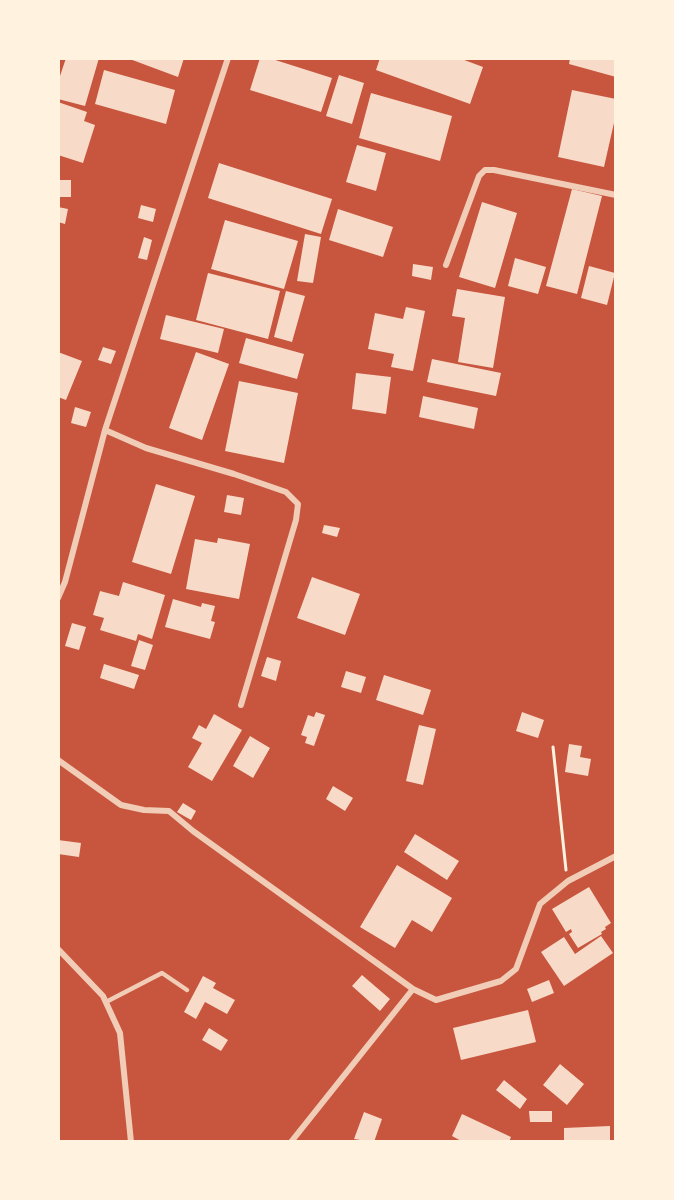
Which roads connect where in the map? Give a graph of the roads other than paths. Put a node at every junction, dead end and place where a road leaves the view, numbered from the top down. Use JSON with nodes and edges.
{"nodes":[{"id":1,"x":228,"y":58,"type":"edge"},
{"id":2,"x":615,"y":195,"type":"edge"},
{"id":3,"x":446,"y":265,"type":"dead end"},
{"id":4,"x":105,"y":430,"type":"junction"},
{"id":5,"x":58,"y":598,"type":"edge"},
{"id":6,"x":241,"y":705,"type":"dead end"},
{"id":7,"x":58,"y":760,"type":"edge"},
{"id":8,"x":615,"y":856,"type":"edge"},
{"id":9,"x":58,"y":949,"type":"edge"},
{"id":10,"x":413,"y":989,"type":"junction"},
{"id":11,"x":188,"y":990,"type":"dead end"},
{"id":12,"x":106,"y":1002,"type":"junction"},
{"id":13,"x":131,"y":1142,"type":"edge"},
{"id":14,"x":291,"y":1142,"type":"edge"}],
"edges":[{"from":1,"to":4,"type":"street"},
{"from":2,"to":3,"type":"street"},
{"from":4,"to":5,"type":"street"},
{"from":4,"to":6,"type":"street"},
{"from":7,"to":10,"type":"street"},
{"from":8,"to":10,"type":"street"},
{"from":9,"to":12,"type":"street"},
{"from":10,"to":14,"type":"street"},
{"from":11,"to":12,"type":"lane"},
{"from":12,"to":13,"type":"street"}]}
